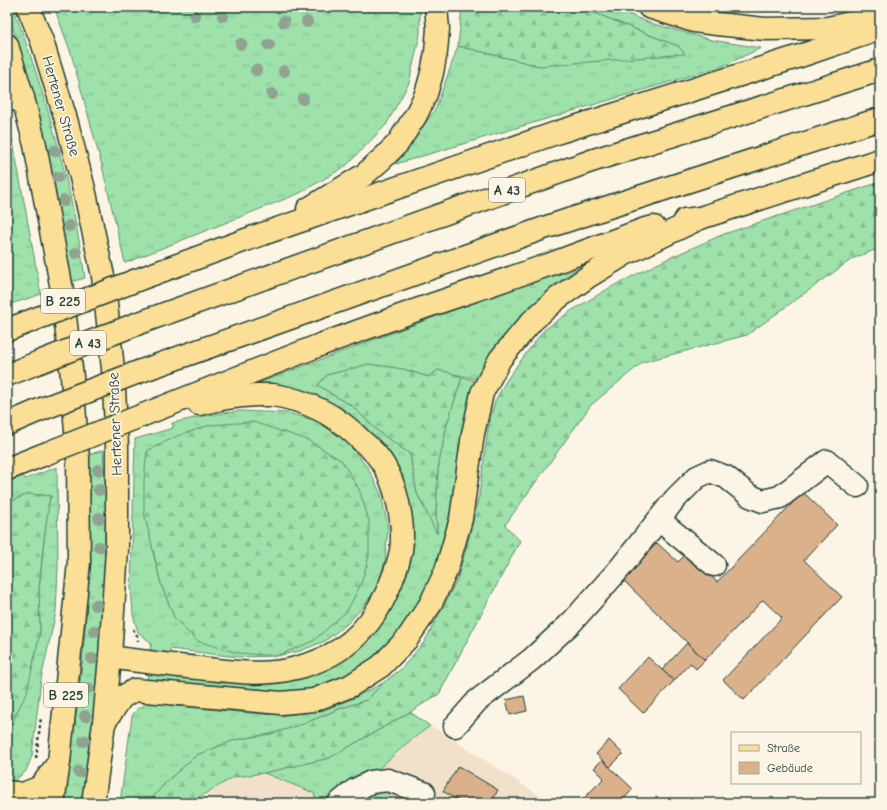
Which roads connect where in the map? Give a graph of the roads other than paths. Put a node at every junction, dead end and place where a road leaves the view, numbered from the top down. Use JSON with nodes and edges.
{"nodes":[{"id":1,"x":28,"y":7,"type":"edge"},
{"id":2,"x":436,"y":7,"type":"edge"},
{"id":3,"x":649,"y":7,"type":"edge"},
{"id":4,"x":880,"y":17,"type":"edge"},
{"id":5,"x":880,"y":29,"type":"edge"},
{"id":6,"x":7,"y":45,"type":"edge"},
{"id":7,"x":880,"y":70,"type":"edge"},
{"id":8,"x":15,"y":99,"type":"edge"},
{"id":9,"x":880,"y":119,"type":"edge"},
{"id":10,"x":880,"y":160,"type":"edge"},
{"id":11,"x":700,"y":218,"type":"junction"},
{"id":12,"x":251,"y":238,"type":"junction"},
{"id":13,"x":7,"y":330,"type":"edge"},
{"id":14,"x":7,"y":375,"type":"edge"},
{"id":15,"x":143,"y":415,"type":"junction"},
{"id":16,"x":7,"y":424,"type":"edge"},
{"id":17,"x":7,"y":469,"type":"edge"},
{"id":18,"x":857,"y":486,"type":"dead end"},
{"id":19,"x":659,"y":520,"type":"junction"},
{"id":20,"x":714,"y":565,"type":"dead end"},
{"id":21,"x":110,"y":657,"type":"junction"},
{"id":22,"x":104,"y":723,"type":"junction"},
{"id":23,"x":455,"y":726,"type":"dead end"},
{"id":24,"x":59,"y":762,"type":"junction"},
{"id":25,"x":7,"y":792,"type":"edge"},
{"id":26,"x":424,"y":793,"type":"dead end"},
{"id":27,"x":53,"y":803,"type":"edge"},
{"id":28,"x":93,"y":803,"type":"edge"},
{"id":29,"x":339,"y":803,"type":"edge"}],
"edges":[{"from":1,"to":21,"type":"main road","name":"Hertener Straße","number":"B 225"},
{"from":2,"to":12,"type":"main road"},
{"from":3,"to":4,"type":"main road"},
{"from":5,"to":12,"type":"main road"},
{"from":6,"to":8,"type":"main road","number":"B 225"},
{"from":7,"to":14,"type":"main road","number":"A 43","bridge":true},
{"from":8,"to":24,"type":"main road","number":"B 225"},
{"from":9,"to":16,"type":"main road","bridge":true},
{"from":10,"to":11,"type":"main road"},
{"from":11,"to":15,"type":"main road"},
{"from":11,"to":22,"type":"main road"},
{"from":12,"to":13,"type":"main road","bridge":true},
{"from":15,"to":17,"type":"main road","bridge":true},
{"from":15,"to":21,"type":"main road"},
{"from":18,"to":19,"type":"street"},
{"from":19,"to":20,"type":"street"},
{"from":19,"to":23,"type":"street"},
{"from":21,"to":22,"type":"main road","name":"Hertener Straße","number":"B 225"},
{"from":22,"to":28,"type":"main road","name":"Hertener Straße","number":"B 225"},
{"from":24,"to":25,"type":"main road"},
{"from":24,"to":27,"type":"main road","number":"B 225"},
{"from":26,"to":29,"type":"street"}]}
